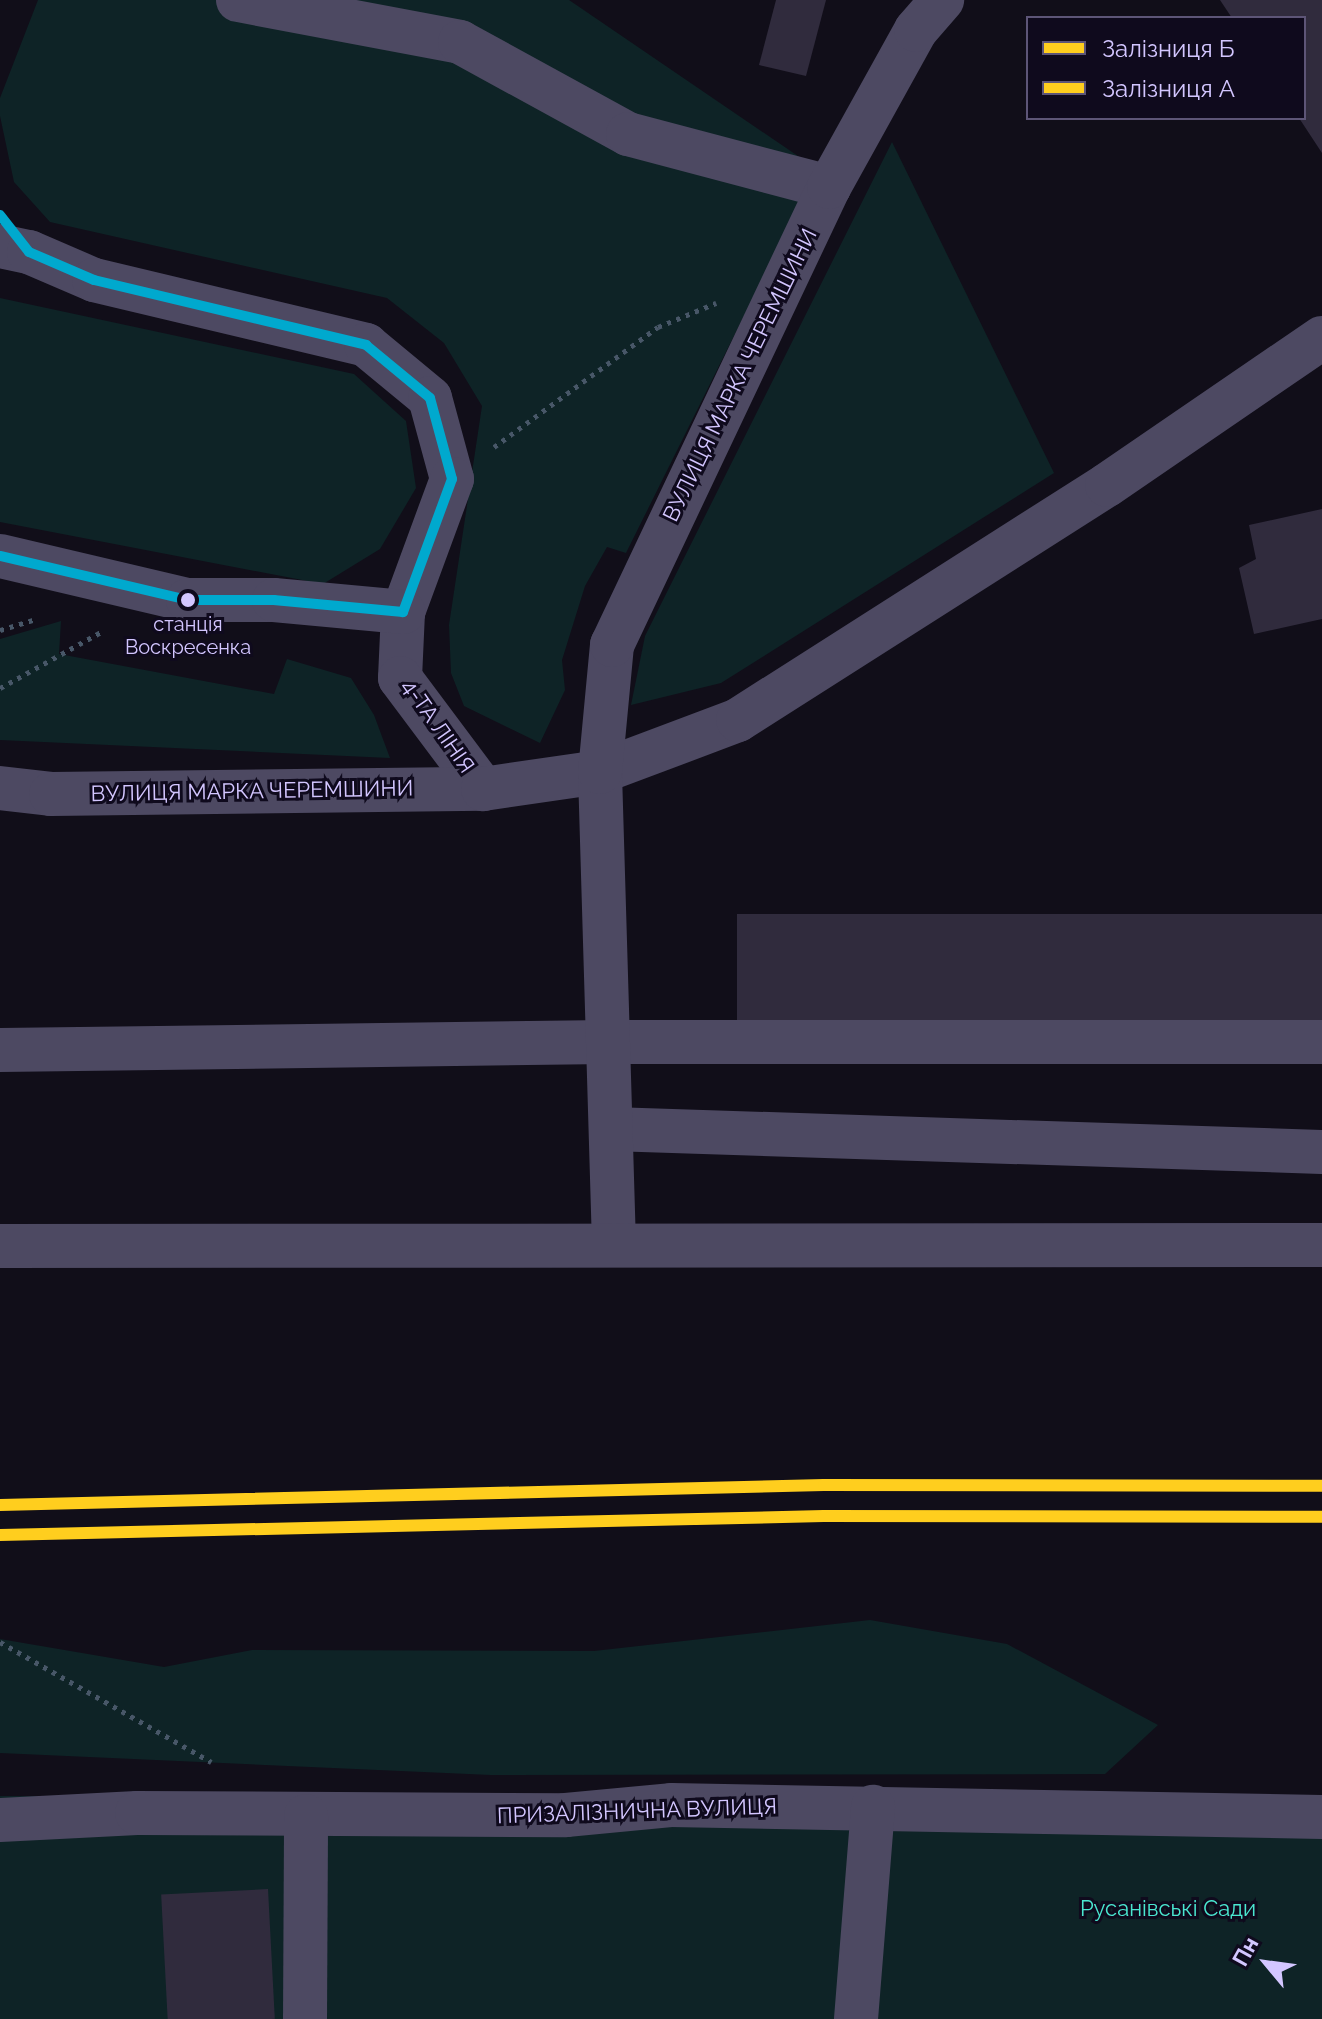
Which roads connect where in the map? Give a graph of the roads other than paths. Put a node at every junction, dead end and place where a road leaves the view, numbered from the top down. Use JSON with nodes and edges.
{"nodes":[{"id":1,"x":238,"y":0,"type":"edge"},
{"id":2,"x":942,"y":0,"type":"edge"},
{"id":3,"x":829,"y":187,"type":"junction"},
{"id":4,"x":0,"y":215,"type":"edge"},
{"id":5,"x":15,"y":249,"type":"edge"},
{"id":6,"x":1322,"y":338,"type":"edge"},
{"id":7,"x":0,"y":556,"type":"edge"},
{"id":8,"x":403,"y":612,"type":"junction"},
{"id":9,"x":600,"y":772,"type":"junction"},
{"id":10,"x":0,"y":788,"type":"edge"},
{"id":11,"x":483,"y":789,"type":"junction"},
{"id":12,"x":608,"y":1042,"type":"junction"},
{"id":13,"x":1322,"y":1042,"type":"edge"},
{"id":14,"x":0,"y":1050,"type":"edge"},
{"id":15,"x":611,"y":1129,"type":"junction"},
{"id":16,"x":1322,"y":1152,"type":"edge"},
{"id":17,"x":614,"y":1245,"type":"junction"},
{"id":18,"x":1322,"y":1245,"type":"edge"},
{"id":19,"x":0,"y":1246,"type":"edge"},
{"id":20,"x":873,"y":1807,"type":"junction"},
{"id":21,"x":306,"y":1816,"type":"junction"},
{"id":22,"x":1322,"y":1817,"type":"edge"},
{"id":23,"x":0,"y":1820,"type":"edge"},
{"id":24,"x":305,"y":2019,"type":"edge"},
{"id":25,"x":856,"y":2019,"type":"edge"}],
"edges":[{"from":1,"to":3,"type":"street"},
{"from":2,"to":3,"type":"street","name":"ВУЛИЦЯ МАРКА ЧЕРЕМШИНИ"},
{"from":3,"to":9,"type":"street","name":"ВУЛИЦЯ МАРКА ЧЕРЕМШИНИ"},
{"from":4,"to":5,"type":"street"},
{"from":5,"to":8,"type":"street","name":"4-ТА ЛІНІЯ"},
{"from":6,"to":9,"type":"street","name":"ВУЛИЦЯ МАРКА ЧЕРЕМШИНИ"},
{"from":7,"to":8,"type":"street"},
{"from":8,"to":11,"type":"street","name":"4-ТА ЛІНІЯ"},
{"from":9,"to":11,"type":"street","name":"ВУЛИЦЯ МАРКА ЧЕРЕМШИНИ"},
{"from":9,"to":12,"type":"street"},
{"from":10,"to":11,"type":"street","name":"ВУЛИЦЯ МАРКА ЧЕРЕМШИНИ"},
{"from":12,"to":13,"type":"street"},
{"from":12,"to":14,"type":"street"},
{"from":12,"to":15,"type":"street"},
{"from":15,"to":16,"type":"street"},
{"from":15,"to":17,"type":"street"},
{"from":17,"to":18,"type":"street"},
{"from":17,"to":19,"type":"street"},
{"from":20,"to":21,"type":"street","name":"ПРИЗАЛІЗНИЧНА ВУЛИЦЯ"},
{"from":20,"to":22,"type":"street","name":"ПРИЗАЛІЗНИЧНА ВУЛИЦЯ"},
{"from":20,"to":25,"type":"street"},
{"from":21,"to":23,"type":"street","name":"ПРИЗАЛІЗНИЧНА ВУЛИЦЯ"},
{"from":21,"to":24,"type":"street"}]}
